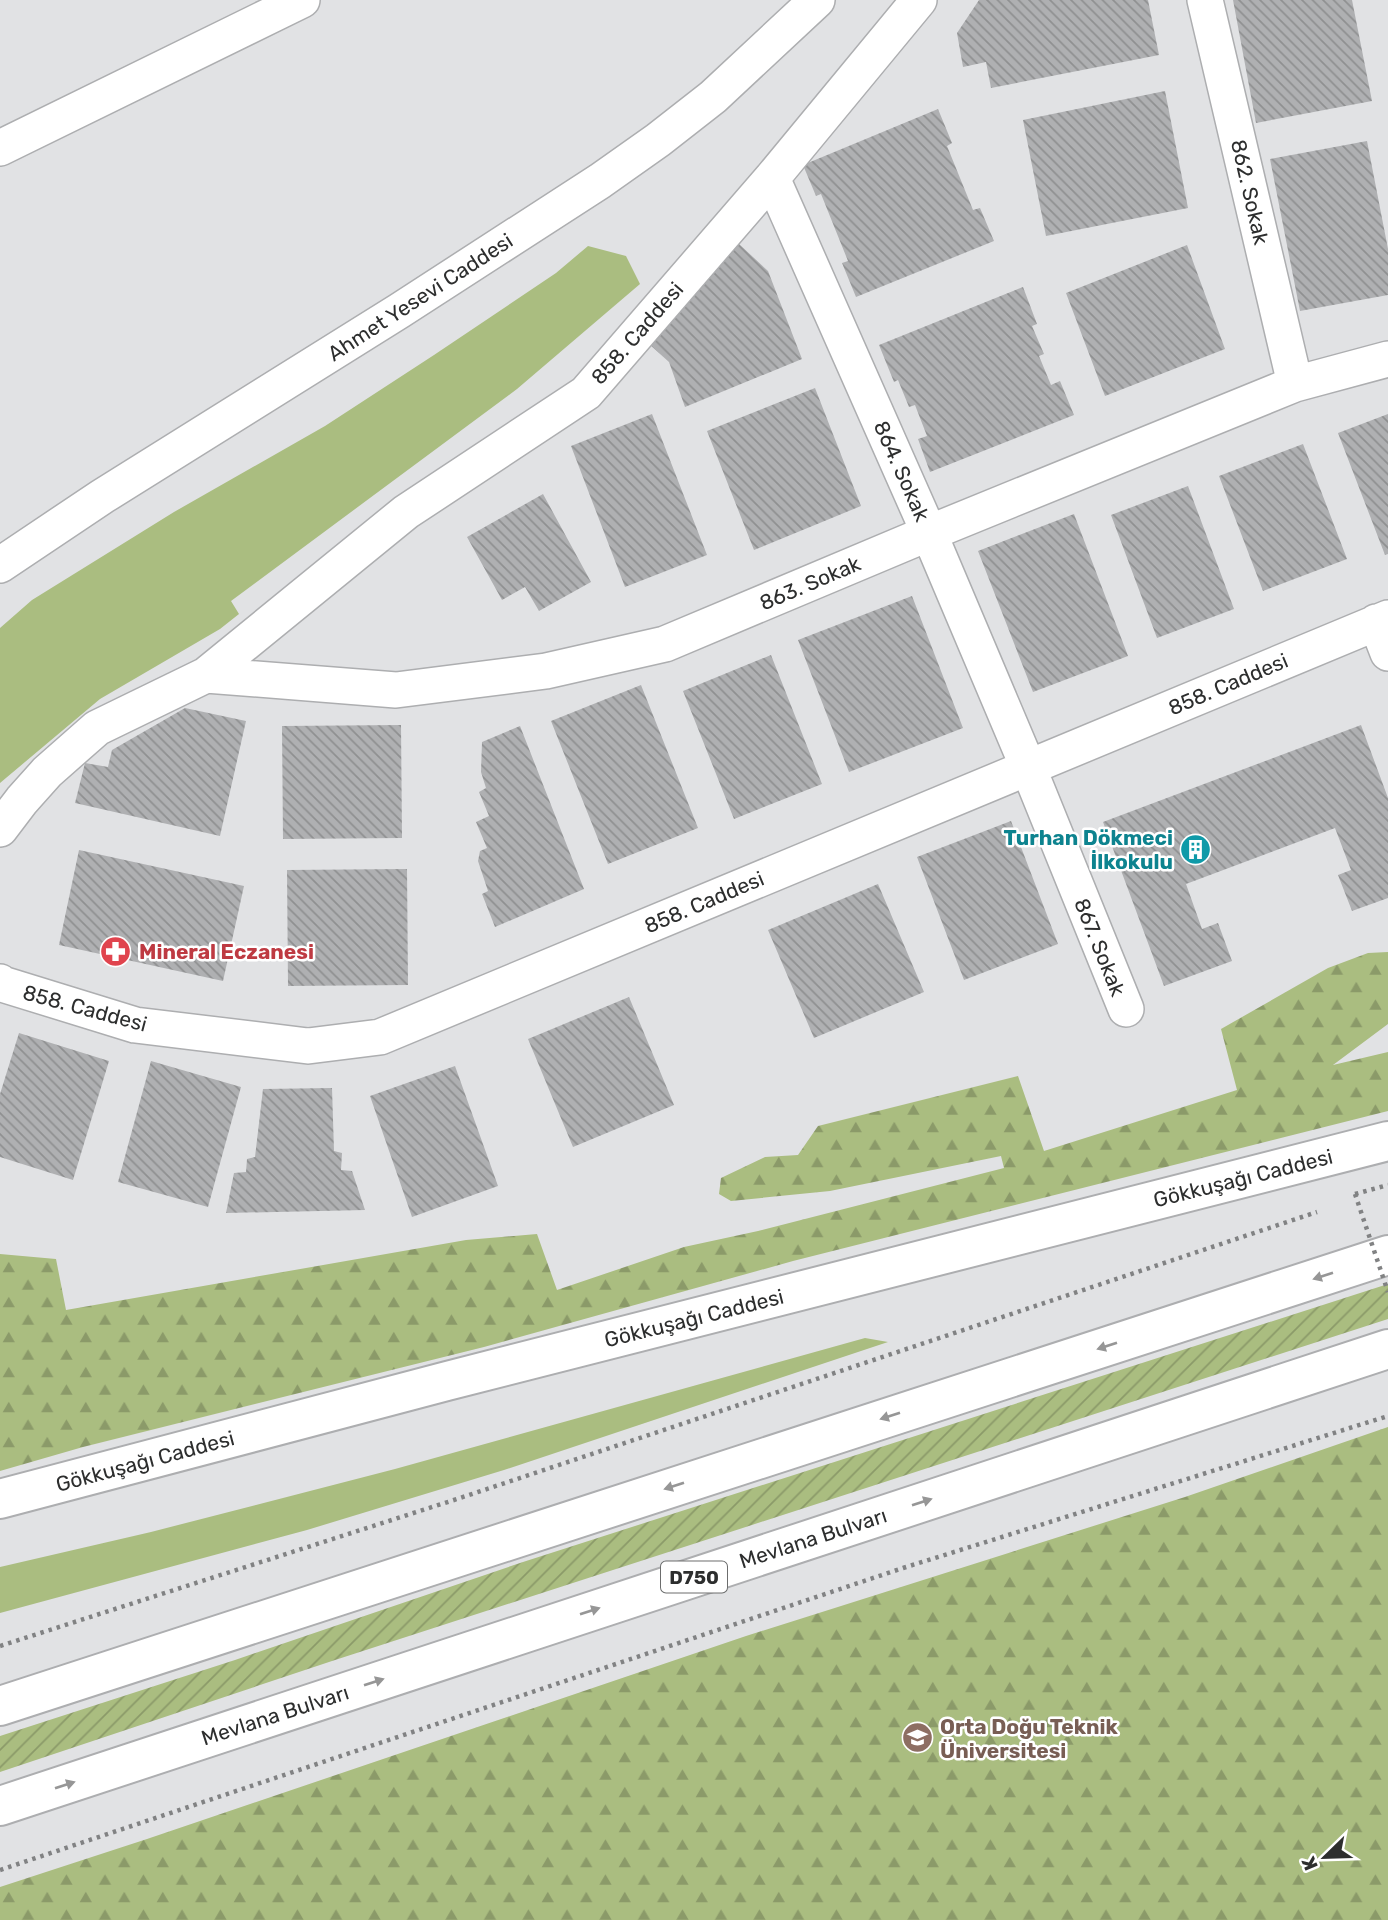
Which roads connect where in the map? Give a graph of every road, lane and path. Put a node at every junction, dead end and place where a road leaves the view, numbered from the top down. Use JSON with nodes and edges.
{"nodes":[{"id":1,"x":302,"y":0,"type":"edge"},
{"id":2,"x":817,"y":0,"type":"edge"},
{"id":3,"x":919,"y":0,"type":"edge"},
{"id":4,"x":1205,"y":0,"type":"edge"},
{"id":5,"x":0,"y":148,"type":"edge"},
{"id":6,"x":772,"y":178,"type":"junction"},
{"id":7,"x":1388,"y":359,"type":"edge"},
{"id":8,"x":1295,"y":384,"type":"junction"},
{"id":9,"x":929,"y":533,"type":"junction"},
{"id":10,"x":0,"y":565,"type":"edge"},
{"id":11,"x":1384,"y":631,"type":"edge"},
{"id":12,"x":206,"y":675,"type":"junction"},
{"id":13,"x":1028,"y":767,"type":"junction"},
{"id":14,"x":0,"y":829,"type":"edge"},
{"id":15,"x":0,"y":982,"type":"edge"},
{"id":16,"x":1126,"y":1009,"type":"dead end"},
{"id":17,"x":1388,"y":1141,"type":"edge"},
{"id":18,"x":1388,"y":1185,"type":"edge"},
{"id":19,"x":1317,"y":1212,"type":"dead end"},
{"id":20,"x":1388,"y":1255,"type":"edge"},
{"id":21,"x":1388,"y":1292,"type":"edge"},
{"id":22,"x":1388,"y":1349,"type":"edge"},
{"id":23,"x":1388,"y":1416,"type":"edge"},
{"id":24,"x":0,"y":1499,"type":"edge"},
{"id":25,"x":0,"y":1646,"type":"edge"},
{"id":26,"x":0,"y":1706,"type":"edge"},
{"id":27,"x":0,"y":1806,"type":"edge"},
{"id":28,"x":0,"y":1870,"type":"edge"}],
"edges":[{"from":1,"to":5,"type":"street"},
{"from":2,"to":10,"type":"street","name":"Ahmet Yesevi Caddesi"},
{"from":3,"to":6,"type":"street","name":"858. Caddesi"},
{"from":4,"to":8,"type":"street","name":"862. Sokak"},
{"from":6,"to":9,"type":"street","name":"864. Sokak"},
{"from":6,"to":12,"type":"street","name":"858. Caddesi"},
{"from":7,"to":8,"type":"street","name":"863. Sokak"},
{"from":8,"to":9,"type":"street","name":"863. Sokak"},
{"from":9,"to":12,"type":"street","name":"863. Sokak"},
{"from":9,"to":13,"type":"street","name":"864. Sokak"},
{"from":11,"to":13,"type":"street","name":"858. Caddesi"},
{"from":12,"to":14,"type":"street","name":"858. Caddesi"},
{"from":13,"to":15,"type":"street","name":"858. Caddesi"},
{"from":13,"to":16,"type":"street","name":"867. Sokak"},
{"from":17,"to":24,"type":"main road","name":"Gökkuşağı Caddesi"},
{"from":18,"to":21,"type":"path","bridge":true},
{"from":19,"to":25,"type":"path"},
{"from":20,"to":26,"type":"main road","one_way":true},
{"from":27,"to":22,"type":"main road","name":"Mevlana Bulvarı","number":"D750","one_way":true},
{"from":23,"to":28,"type":"path"}]}
